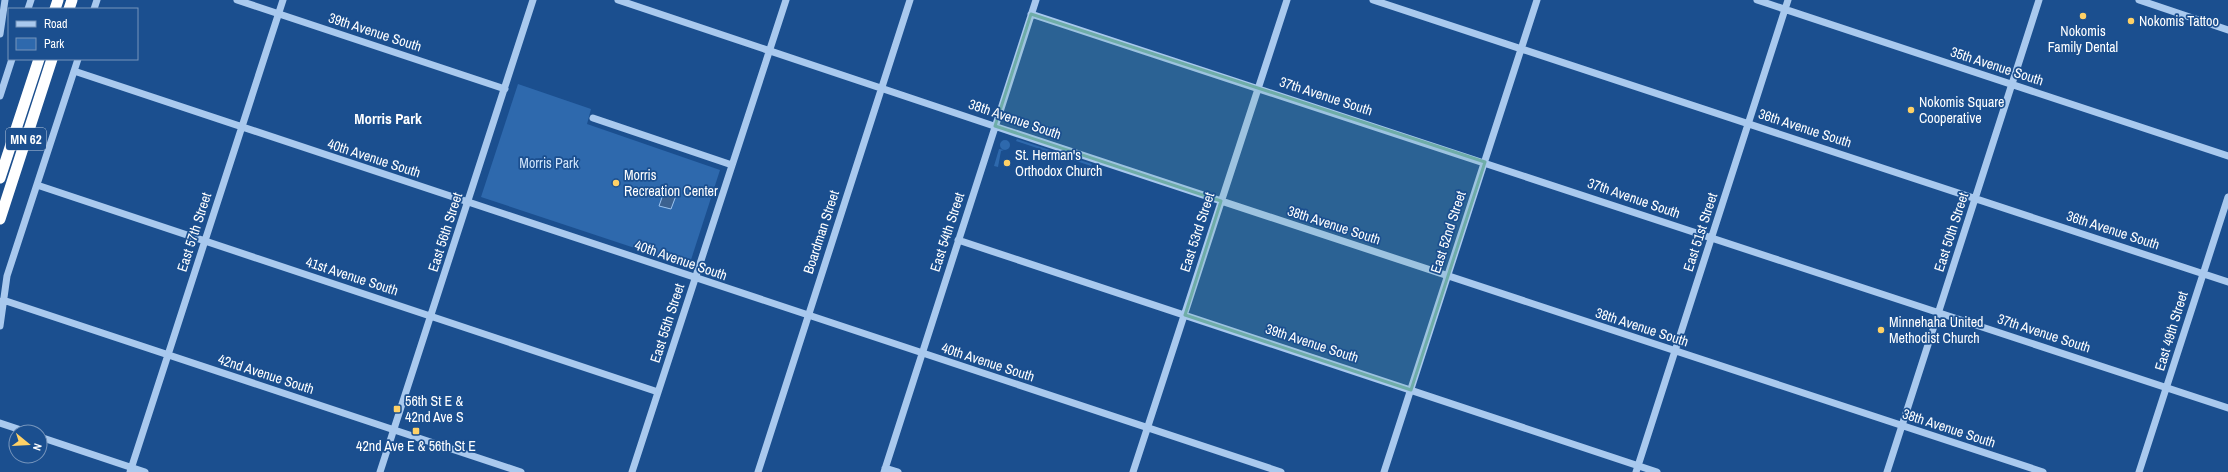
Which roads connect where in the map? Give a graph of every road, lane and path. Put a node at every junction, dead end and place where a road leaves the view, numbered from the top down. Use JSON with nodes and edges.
{"nodes":[{"id":1,"x":5,"y":0,"type":"edge"},
{"id":2,"x":237,"y":0,"type":"edge"},
{"id":3,"x":283,"y":0,"type":"edge"},
{"id":4,"x":533,"y":0,"type":"edge"},
{"id":5,"x":618,"y":0,"type":"edge"},
{"id":6,"x":786,"y":0,"type":"edge"},
{"id":7,"x":910,"y":0,"type":"edge"},
{"id":8,"x":1036,"y":0,"type":"edge"},
{"id":9,"x":1287,"y":0,"type":"edge"},
{"id":10,"x":1373,"y":0,"type":"edge"},
{"id":11,"x":1537,"y":0,"type":"edge"},
{"id":12,"x":1757,"y":0,"type":"edge"},
{"id":13,"x":1788,"y":0,"type":"edge"},
{"id":14,"x":2039,"y":0,"type":"edge"},
{"id":15,"x":2139,"y":0,"type":"edge"},
{"id":16,"x":1785,"y":10,"type":"junction"},
{"id":17,"x":279,"y":14,"type":"junction"},
{"id":18,"x":1031,"y":14,"type":"junction"},
{"id":19,"x":2228,"y":30,"type":"edge"},
{"id":20,"x":0,"y":34,"type":"edge"},
{"id":21,"x":1521,"y":49,"type":"junction"},
{"id":22,"x":769,"y":50,"type":"junction"},
{"id":23,"x":12,"y":60,"type":"edge"},
{"id":24,"x":38,"y":60,"type":"edge"},
{"id":25,"x":52,"y":60,"type":"edge"},
{"id":26,"x":78,"y":60,"type":"edge"},
{"id":27,"x":74,"y":71,"type":"junction"},
{"id":28,"x":2012,"y":84,"type":"junction"},
{"id":29,"x":1257,"y":87,"type":"junction"},
{"id":30,"x":881,"y":88,"type":"junction"},
{"id":31,"x":505,"y":89,"type":"junction"},
{"id":32,"x":0,"y":96,"type":"edge"},
{"id":33,"x":593,"y":118,"type":"dead end"},
{"id":34,"x":1748,"y":124,"type":"junction"},
{"id":35,"x":995,"y":126,"type":"junction"},
{"id":36,"x":242,"y":128,"type":"junction"},
{"id":37,"x":2228,"y":156,"type":"edge"},
{"id":38,"x":1485,"y":162,"type":"junction"},
{"id":39,"x":732,"y":165,"type":"junction"},
{"id":40,"x":0,"y":178,"type":"edge"},
{"id":41,"x":37,"y":184,"type":"junction"},
{"id":42,"x":2228,"y":197,"type":"edge"},
{"id":43,"x":1975,"y":198,"type":"junction"},
{"id":44,"x":1221,"y":201,"type":"junction"},
{"id":45,"x":468,"y":202,"type":"junction"},
{"id":46,"x":0,"y":219,"type":"edge"},
{"id":47,"x":1712,"y":238,"type":"junction"},
{"id":48,"x":958,"y":240,"type":"junction"},
{"id":49,"x":205,"y":241,"type":"junction"},
{"id":50,"x":2203,"y":274,"type":"junction"},
{"id":51,"x":1448,"y":276,"type":"junction"},
{"id":52,"x":695,"y":279,"type":"junction"},
{"id":53,"x":2228,"y":282,"type":"edge"},
{"id":54,"x":4,"y":300,"type":"junction"},
{"id":55,"x":1938,"y":312,"type":"junction"},
{"id":56,"x":1185,"y":315,"type":"junction"},
{"id":57,"x":432,"y":316,"type":"junction"},
{"id":58,"x":808,"y":316,"type":"junction"},
{"id":59,"x":0,"y":326,"type":"edge"},
{"id":60,"x":1675,"y":351,"type":"junction"},
{"id":61,"x":921,"y":354,"type":"junction"},
{"id":62,"x":168,"y":355,"type":"junction"},
{"id":63,"x":2167,"y":387,"type":"junction"},
{"id":64,"x":1411,"y":390,"type":"junction"},
{"id":65,"x":658,"y":392,"type":"junction"},
{"id":66,"x":2228,"y":408,"type":"edge"},
{"id":67,"x":1902,"y":426,"type":"junction"},
{"id":68,"x":1148,"y":428,"type":"junction"},
{"id":69,"x":394,"y":429,"type":"junction"},
{"id":70,"x":48,"y":439,"type":"edge"},
{"id":71,"x":1637,"y":469,"type":"edge"},
{"id":72,"x":131,"y":470,"type":"edge"},
{"id":73,"x":884,"y":470,"type":"edge"},
{"id":74,"x":145,"y":472,"type":"edge"},
{"id":75,"x":380,"y":472,"type":"edge"},
{"id":76,"x":521,"y":472,"type":"edge"},
{"id":77,"x":632,"y":472,"type":"edge"},
{"id":78,"x":758,"y":472,"type":"edge"},
{"id":79,"x":898,"y":472,"type":"edge"},
{"id":80,"x":1134,"y":472,"type":"edge"},
{"id":81,"x":1281,"y":472,"type":"edge"},
{"id":82,"x":1384,"y":472,"type":"edge"},
{"id":83,"x":1657,"y":472,"type":"edge"},
{"id":84,"x":1887,"y":472,"type":"edge"},
{"id":85,"x":2043,"y":472,"type":"edge"},
{"id":86,"x":2139,"y":472,"type":"edge"}],
"edges":[{"from":1,"to":20,"type":"street"},
{"from":2,"to":17,"type":"street","name":"39th Avenue South"},
{"from":3,"to":17,"type":"street","name":"East 57th Street"},
{"from":4,"to":31,"type":"street","name":"East 56th Street"},
{"from":5,"to":22,"type":"street","name":"38th Avenue South"},
{"from":6,"to":22,"type":"street","name":"East 55th Street"},
{"from":7,"to":30,"type":"street","name":"Boardman Street"},
{"from":8,"to":18,"type":"street","name":"East 54th Street"},
{"from":9,"to":29,"type":"street","name":"East 53rd Street"},
{"from":10,"to":21,"type":"street","name":"36th Avenue South"},
{"from":11,"to":21,"type":"street","name":"East 52nd Street"},
{"from":12,"to":16,"type":"street","name":"35th Avenue South"},
{"from":13,"to":16,"type":"street","name":"East 51st Street"},
{"from":14,"to":28,"type":"street","name":"East 50th Street"},
{"from":15,"to":19,"type":"street"},
{"from":16,"to":28,"type":"street","name":"35th Avenue South"},
{"from":16,"to":34,"type":"street","name":"East 51st Street"},
{"from":17,"to":31,"type":"street","name":"39th Avenue South"},
{"from":17,"to":36,"type":"street","name":"East 57th Street"},
{"from":18,"to":29,"type":"street","name":"37th Avenue South"},
{"from":18,"to":35,"type":"street","name":"East 54th Street"},
{"from":21,"to":34,"type":"street","name":"36th Avenue South"},
{"from":21,"to":38,"type":"street","name":"East 52nd Street"},
{"from":22,"to":30,"type":"street","name":"38th Avenue South"},
{"from":22,"to":39,"type":"street","name":"East 55th Street"},
{"from":23,"to":32,"type":"street"},
{"from":24,"to":40,"type":"highway","number":"MN 62"},
{"from":25,"to":46,"type":"highway","number":"MN 62"},
{"from":26,"to":27,"type":"street"},
{"from":27,"to":36,"type":"street","name":"40th Avenue South"},
{"from":27,"to":41,"type":"street"},
{"from":28,"to":37,"type":"street","name":"35th Avenue South"},
{"from":28,"to":43,"type":"street","name":"East 50th Street"},
{"from":29,"to":38,"type":"street","name":"37th Avenue South"},
{"from":29,"to":44,"type":"street","name":"East 53rd Street"},
{"from":30,"to":35,"type":"street","name":"38th Avenue South"},
{"from":30,"to":58,"type":"street","name":"Boardman Street"},
{"from":31,"to":45,"type":"street","name":"East 56th Street"},
{"from":33,"to":39,"type":"street"},
{"from":34,"to":43,"type":"street","name":"36th Avenue South"},
{"from":34,"to":47,"type":"street","name":"East 51st Street"},
{"from":35,"to":44,"type":"street","name":"38th Avenue South"},
{"from":35,"to":48,"type":"street","name":"East 54th Street"},
{"from":36,"to":45,"type":"street","name":"40th Avenue South"},
{"from":36,"to":49,"type":"street","name":"East 57th Street"},
{"from":38,"to":47,"type":"street","name":"37th Avenue South"},
{"from":38,"to":51,"type":"street","name":"East 52nd Street"},
{"from":39,"to":52,"type":"street","name":"East 55th Street"},
{"from":41,"to":49,"type":"street","name":"41st Avenue South"},
{"from":41,"to":54,"type":"street"},
{"from":42,"to":50,"type":"street","name":"East 49th Street"},
{"from":43,"to":50,"type":"street","name":"36th Avenue South"},
{"from":43,"to":55,"type":"street","name":"East 50th Street"},
{"from":44,"to":51,"type":"street","name":"38th Avenue South"},
{"from":44,"to":56,"type":"street","name":"East 53rd Street"},
{"from":45,"to":52,"type":"street","name":"40th Avenue South"},
{"from":45,"to":57,"type":"street","name":"East 56th Street"},
{"from":47,"to":55,"type":"street","name":"37th Avenue South"},
{"from":47,"to":60,"type":"street","name":"East 51st Street"},
{"from":48,"to":56,"type":"street","name":"39th Avenue South"},
{"from":48,"to":61,"type":"street","name":"East 54th Street"},
{"from":49,"to":57,"type":"street","name":"41st Avenue South"},
{"from":49,"to":62,"type":"street","name":"East 57th Street"},
{"from":50,"to":53,"type":"street","name":"36th Avenue South"},
{"from":50,"to":63,"type":"street","name":"East 49th Street"},
{"from":51,"to":60,"type":"street","name":"38th Avenue South"},
{"from":51,"to":64,"type":"street","name":"East 52nd Street"},
{"from":52,"to":58,"type":"street","name":"40th Avenue South"},
{"from":52,"to":65,"type":"street","name":"East 55th Street"},
{"from":54,"to":59,"type":"street"},
{"from":54,"to":62,"type":"street","name":"42nd Avenue South"},
{"from":55,"to":63,"type":"street","name":"37th Avenue South"},
{"from":55,"to":67,"type":"street","name":"East 50th Street"},
{"from":56,"to":64,"type":"street","name":"39th Avenue South"},
{"from":56,"to":68,"type":"street","name":"East 53rd Street"},
{"from":57,"to":65,"type":"street","name":"41st Avenue South"},
{"from":57,"to":69,"type":"street","name":"East 56th Street"},
{"from":58,"to":61,"type":"street","name":"40th Avenue South"},
{"from":58,"to":78,"type":"street","name":"Boardman Street"},
{"from":60,"to":67,"type":"street","name":"38th Avenue South"},
{"from":60,"to":71,"type":"street","name":"East 51st Street"},
{"from":61,"to":68,"type":"street","name":"40th Avenue South"},
{"from":61,"to":73,"type":"street","name":"East 54th Street"},
{"from":62,"to":69,"type":"street","name":"42nd Avenue South"},
{"from":62,"to":72,"type":"street","name":"East 57th Street"},
{"from":63,"to":66,"type":"street","name":"37th Avenue South"},
{"from":63,"to":86,"type":"street","name":"East 49th Street"},
{"from":64,"to":71,"type":"street","name":"39th Avenue South"},
{"from":64,"to":82,"type":"street","name":"East 52nd Street"},
{"from":65,"to":77,"type":"street","name":"East 55th Street"},
{"from":67,"to":84,"type":"street","name":"East 50th Street"},
{"from":67,"to":85,"type":"street","name":"38th Avenue South"},
{"from":68,"to":80,"type":"street","name":"East 53rd Street"},
{"from":68,"to":81,"type":"street","name":"40th Avenue South"},
{"from":69,"to":75,"type":"street","name":"East 56th Street"},
{"from":69,"to":76,"type":"street","name":"42nd Avenue South"},
{"from":70,"to":72,"type":"street"},
{"from":71,"to":83,"type":"street","name":"39th Avenue South"},
{"from":72,"to":74,"type":"street"},
{"from":73,"to":79,"type":"street"}]}
